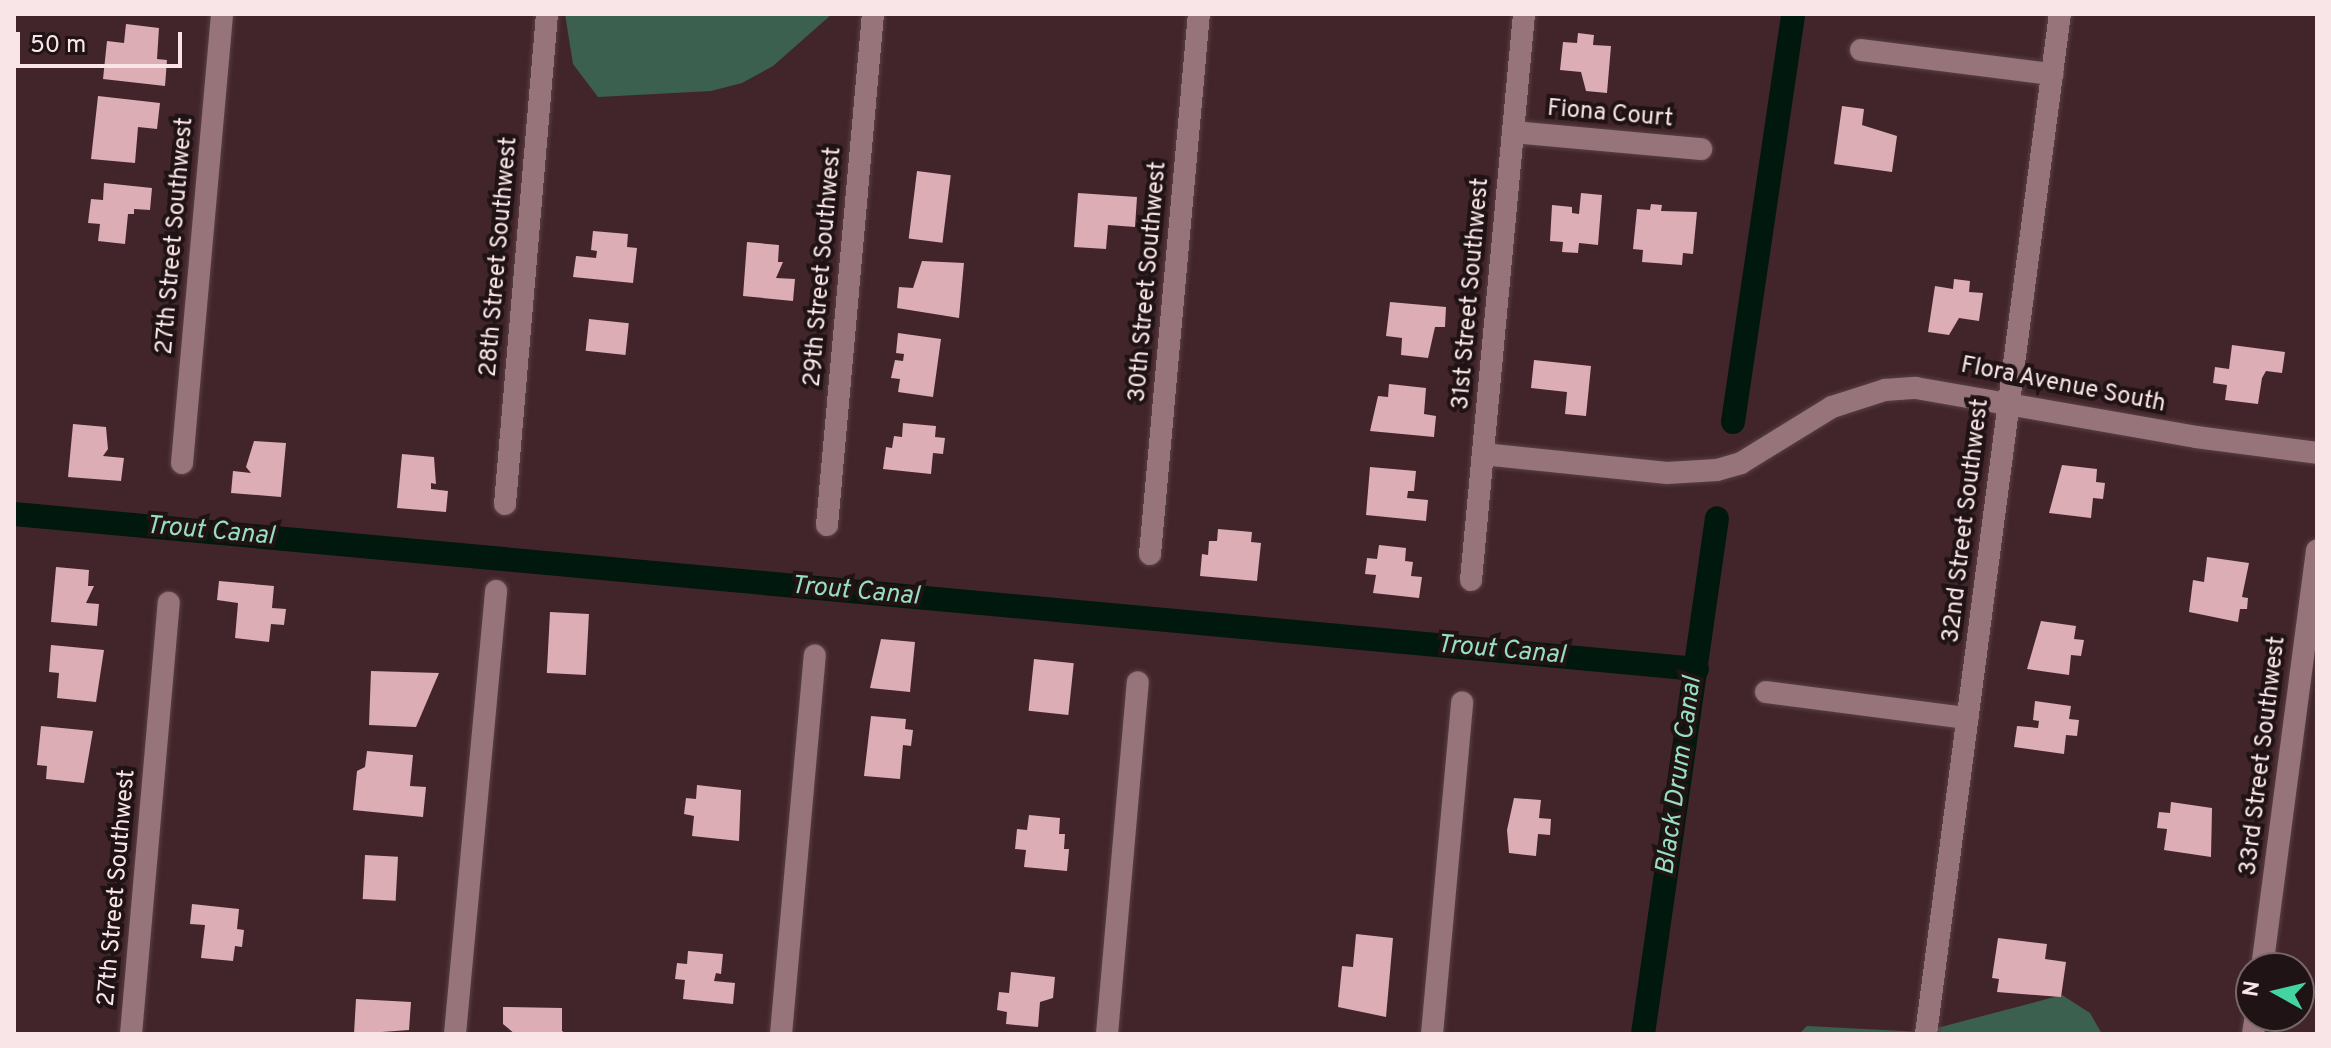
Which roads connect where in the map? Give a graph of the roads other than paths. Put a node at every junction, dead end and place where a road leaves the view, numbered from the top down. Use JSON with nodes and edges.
{"nodes":[{"id":1,"x":222,"y":14,"type":"edge"},
{"id":2,"x":547,"y":14,"type":"edge"},
{"id":3,"x":873,"y":14,"type":"edge"},
{"id":4,"x":1199,"y":14,"type":"edge"},
{"id":5,"x":1524,"y":14,"type":"edge"},
{"id":6,"x":2060,"y":14,"type":"edge"},
{"id":7,"x":1861,"y":50,"type":"dead end"},
{"id":8,"x":2052,"y":74,"type":"junction"},
{"id":9,"x":1513,"y":132,"type":"junction"},
{"id":10,"x":1701,"y":149,"type":"dead end"},
{"id":11,"x":2009,"y":401,"type":"junction"},
{"id":12,"x":2317,"y":453,"type":"edge"},
{"id":13,"x":1483,"y":454,"type":"junction"},
{"id":14,"x":182,"y":463,"type":"dead end"},
{"id":15,"x":505,"y":504,"type":"dead end"},
{"id":16,"x":827,"y":525,"type":"dead end"},
{"id":17,"x":2317,"y":551,"type":"edge"},
{"id":18,"x":1150,"y":554,"type":"dead end"},
{"id":19,"x":1471,"y":580,"type":"dead end"},
{"id":20,"x":496,"y":591,"type":"dead end"},
{"id":21,"x":169,"y":603,"type":"dead end"},
{"id":22,"x":815,"y":656,"type":"dead end"},
{"id":23,"x":1138,"y":682,"type":"dead end"},
{"id":24,"x":1766,"y":692,"type":"dead end"},
{"id":25,"x":1462,"y":702,"type":"dead end"},
{"id":26,"x":1967,"y":718,"type":"junction"},
{"id":27,"x":2264,"y":952,"type":"edge"},
{"id":28,"x":131,"y":1034,"type":"edge"},
{"id":29,"x":455,"y":1034,"type":"edge"},
{"id":30,"x":781,"y":1034,"type":"edge"},
{"id":31,"x":1107,"y":1034,"type":"edge"},
{"id":32,"x":1432,"y":1034,"type":"edge"},
{"id":33,"x":1926,"y":1034,"type":"edge"}],
"edges":[{"from":1,"to":14,"type":"street","name":"27th Street Southwest"},
{"from":2,"to":15,"type":"street","name":"28th Street Southwest"},
{"from":3,"to":16,"type":"street","name":"29th Street Southwest"},
{"from":4,"to":18,"type":"street","name":"30th Street Southwest"},
{"from":5,"to":9,"type":"street","name":"31st Street Southwest"},
{"from":6,"to":8,"type":"street","name":"32nd Street Southwest"},
{"from":7,"to":8,"type":"street"},
{"from":8,"to":11,"type":"street","name":"32nd Street Southwest"},
{"from":9,"to":10,"type":"street","name":"Fiona Court"},
{"from":9,"to":13,"type":"street","name":"31st Street Southwest"},
{"from":11,"to":12,"type":"street","name":"Flora Avenue South"},
{"from":11,"to":13,"type":"street","name":"Flora Avenue South"},
{"from":11,"to":26,"type":"street","name":"32nd Street Southwest"},
{"from":13,"to":19,"type":"street","name":"31st Street Southwest"},
{"from":17,"to":27,"type":"street","name":"33rd Street Southwest"},
{"from":20,"to":29,"type":"street"},
{"from":21,"to":28,"type":"street","name":"27th Street Southwest"},
{"from":22,"to":30,"type":"street"},
{"from":23,"to":31,"type":"street"},
{"from":24,"to":26,"type":"street"},
{"from":25,"to":32,"type":"street"},
{"from":26,"to":33,"type":"street","name":"32nd Street Southwest"}]}
